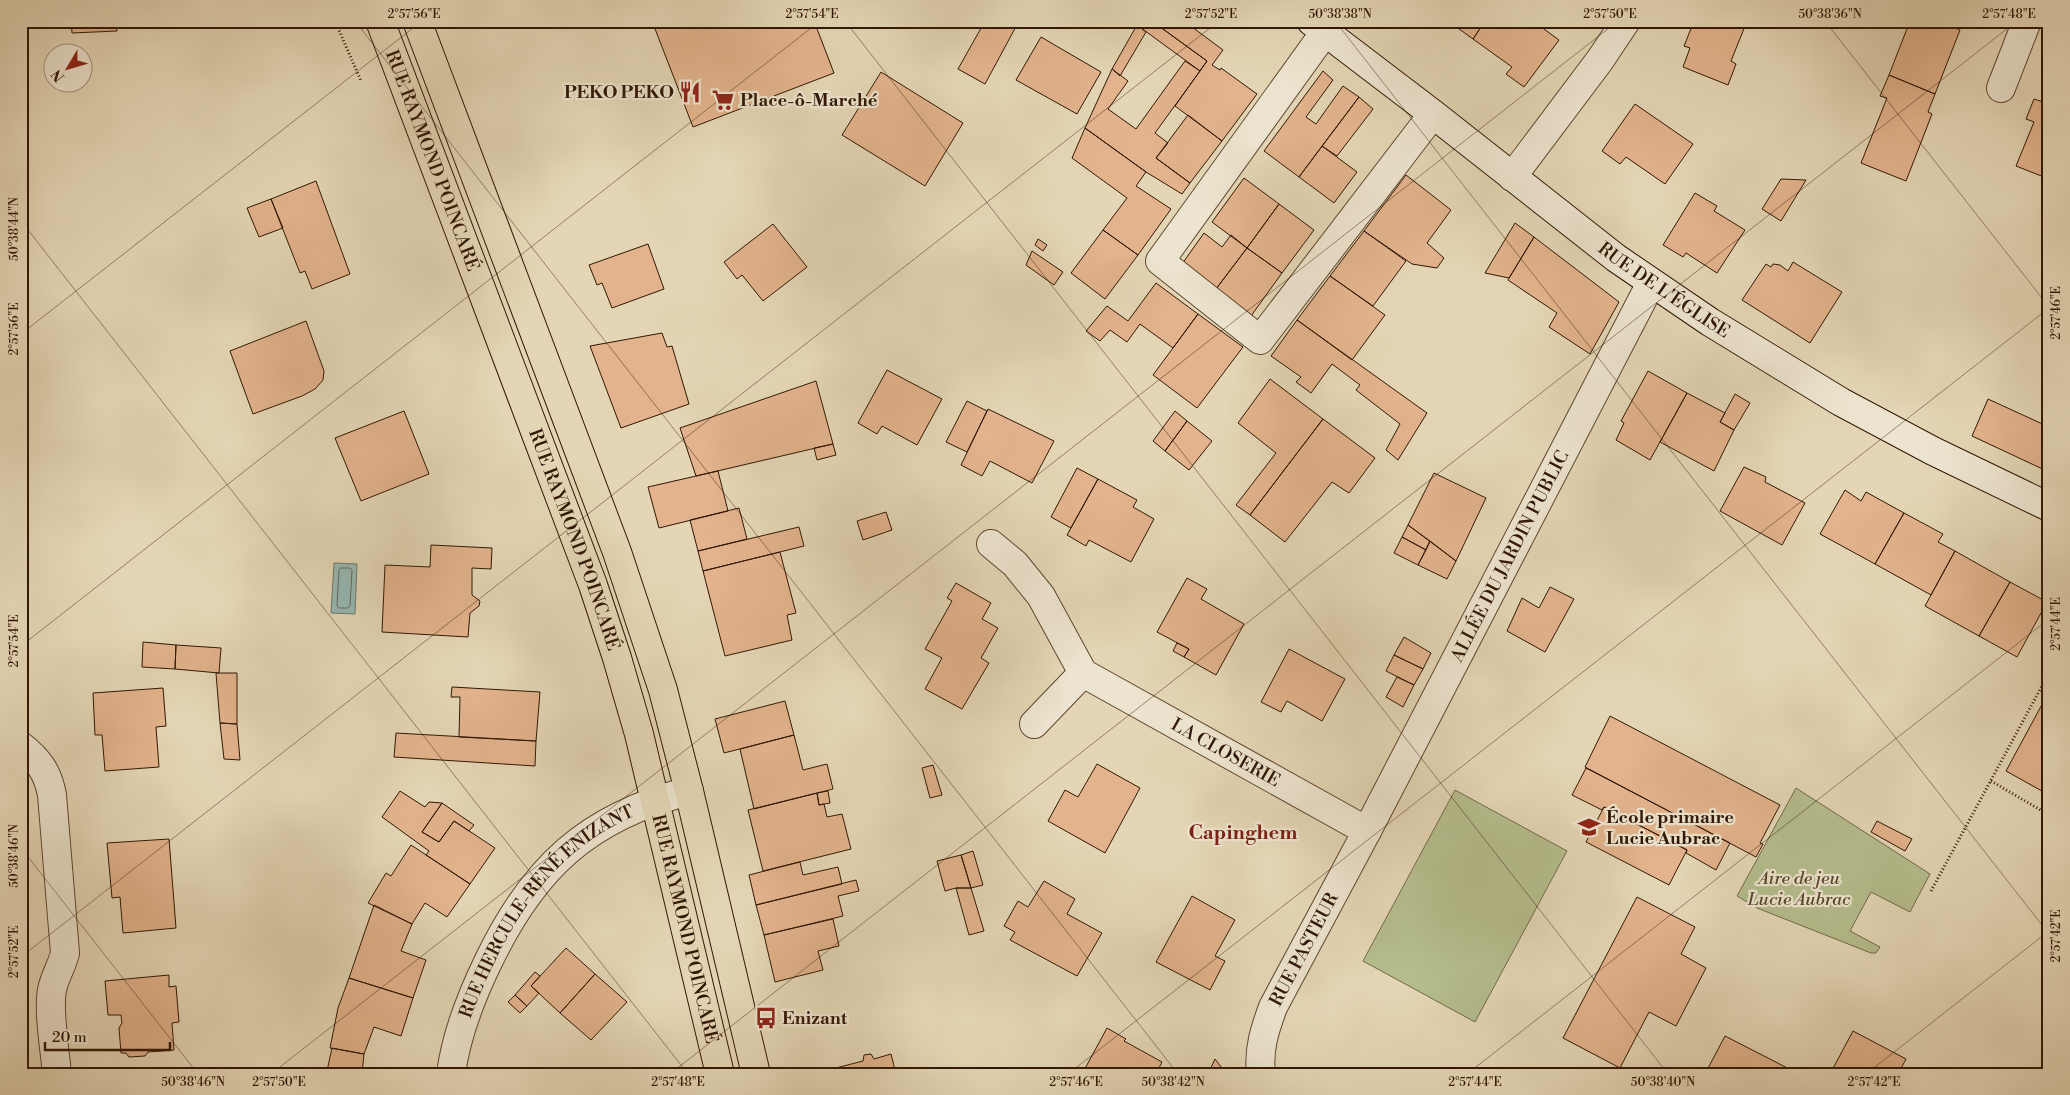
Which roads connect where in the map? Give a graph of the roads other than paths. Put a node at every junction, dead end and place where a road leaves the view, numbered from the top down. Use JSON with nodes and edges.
{"nodes":[{"id":1,"x":380,"y":21,"type":"edge"},
{"id":2,"x":417,"y":21,"type":"edge"},
{"id":3,"x":1626,"y":21,"type":"edge"},
{"id":4,"x":2027,"y":21,"type":"edge"},
{"id":5,"x":1318,"y":27,"type":"edge"},
{"id":6,"x":2001,"y":88,"type":"dead end"},
{"id":7,"x":1433,"y":114,"type":"junction"},
{"id":8,"x":1512,"y":177,"type":"junction"},
{"id":9,"x":1651,"y":283,"type":"junction"},
{"id":10,"x":2049,"y":507,"type":"edge"},
{"id":11,"x":991,"y":544,"type":"dead end"},
{"id":12,"x":1083,"y":673,"type":"junction"},
{"id":13,"x":1034,"y":724,"type":"dead end"},
{"id":14,"x":21,"y":746,"type":"edge"},
{"id":15,"x":689,"y":791,"type":"junction"},
{"id":16,"x":656,"y":801,"type":"junction"},
{"id":17,"x":1367,"y":831,"type":"junction"},
{"id":18,"x":56,"y":1074,"type":"edge"},
{"id":19,"x":451,"y":1074,"type":"edge"},
{"id":20,"x":720,"y":1074,"type":"edge"},
{"id":21,"x":756,"y":1074,"type":"edge"},
{"id":22,"x":1261,"y":1074,"type":"edge"}],
"edges":[{"from":1,"to":16,"type":"main road","name":"RUE RAYMOND POINCARÉ"},
{"from":2,"to":15,"type":"main road","name":"RUE RAYMOND POINCARÉ"},
{"from":3,"to":8,"type":"street"},
{"from":4,"to":6,"type":"street"},
{"from":5,"to":7,"type":"street","name":"RUE DE L'ÉGLISE"},
{"from":5,"to":7,"type":"street"},
{"from":7,"to":8,"type":"street","name":"RUE DE L'ÉGLISE"},
{"from":8,"to":9,"type":"street","name":"RUE DE L'ÉGLISE"},
{"from":9,"to":10,"type":"street","name":"RUE DE L'ÉGLISE"},
{"from":9,"to":17,"type":"street","name":"ALLÉE DU JARDIN PUBLIC"},
{"from":11,"to":12,"type":"street"},
{"from":12,"to":13,"type":"street"},
{"from":12,"to":17,"type":"street","name":"LA CLOSERIE"},
{"from":14,"to":18,"type":"street"},
{"from":15,"to":16,"type":"street","name":"RUE HERCULE-RENÉ ENIZANT"},
{"from":15,"to":21,"type":"main road","name":"RUE RAYMOND POINCARÉ"},
{"from":16,"to":19,"type":"street","name":"RUE HERCULE-RENÉ ENIZANT"},
{"from":16,"to":20,"type":"main road","name":"RUE RAYMOND POINCARÉ"},
{"from":17,"to":22,"type":"street","name":"RUE PASTEUR"}]}
